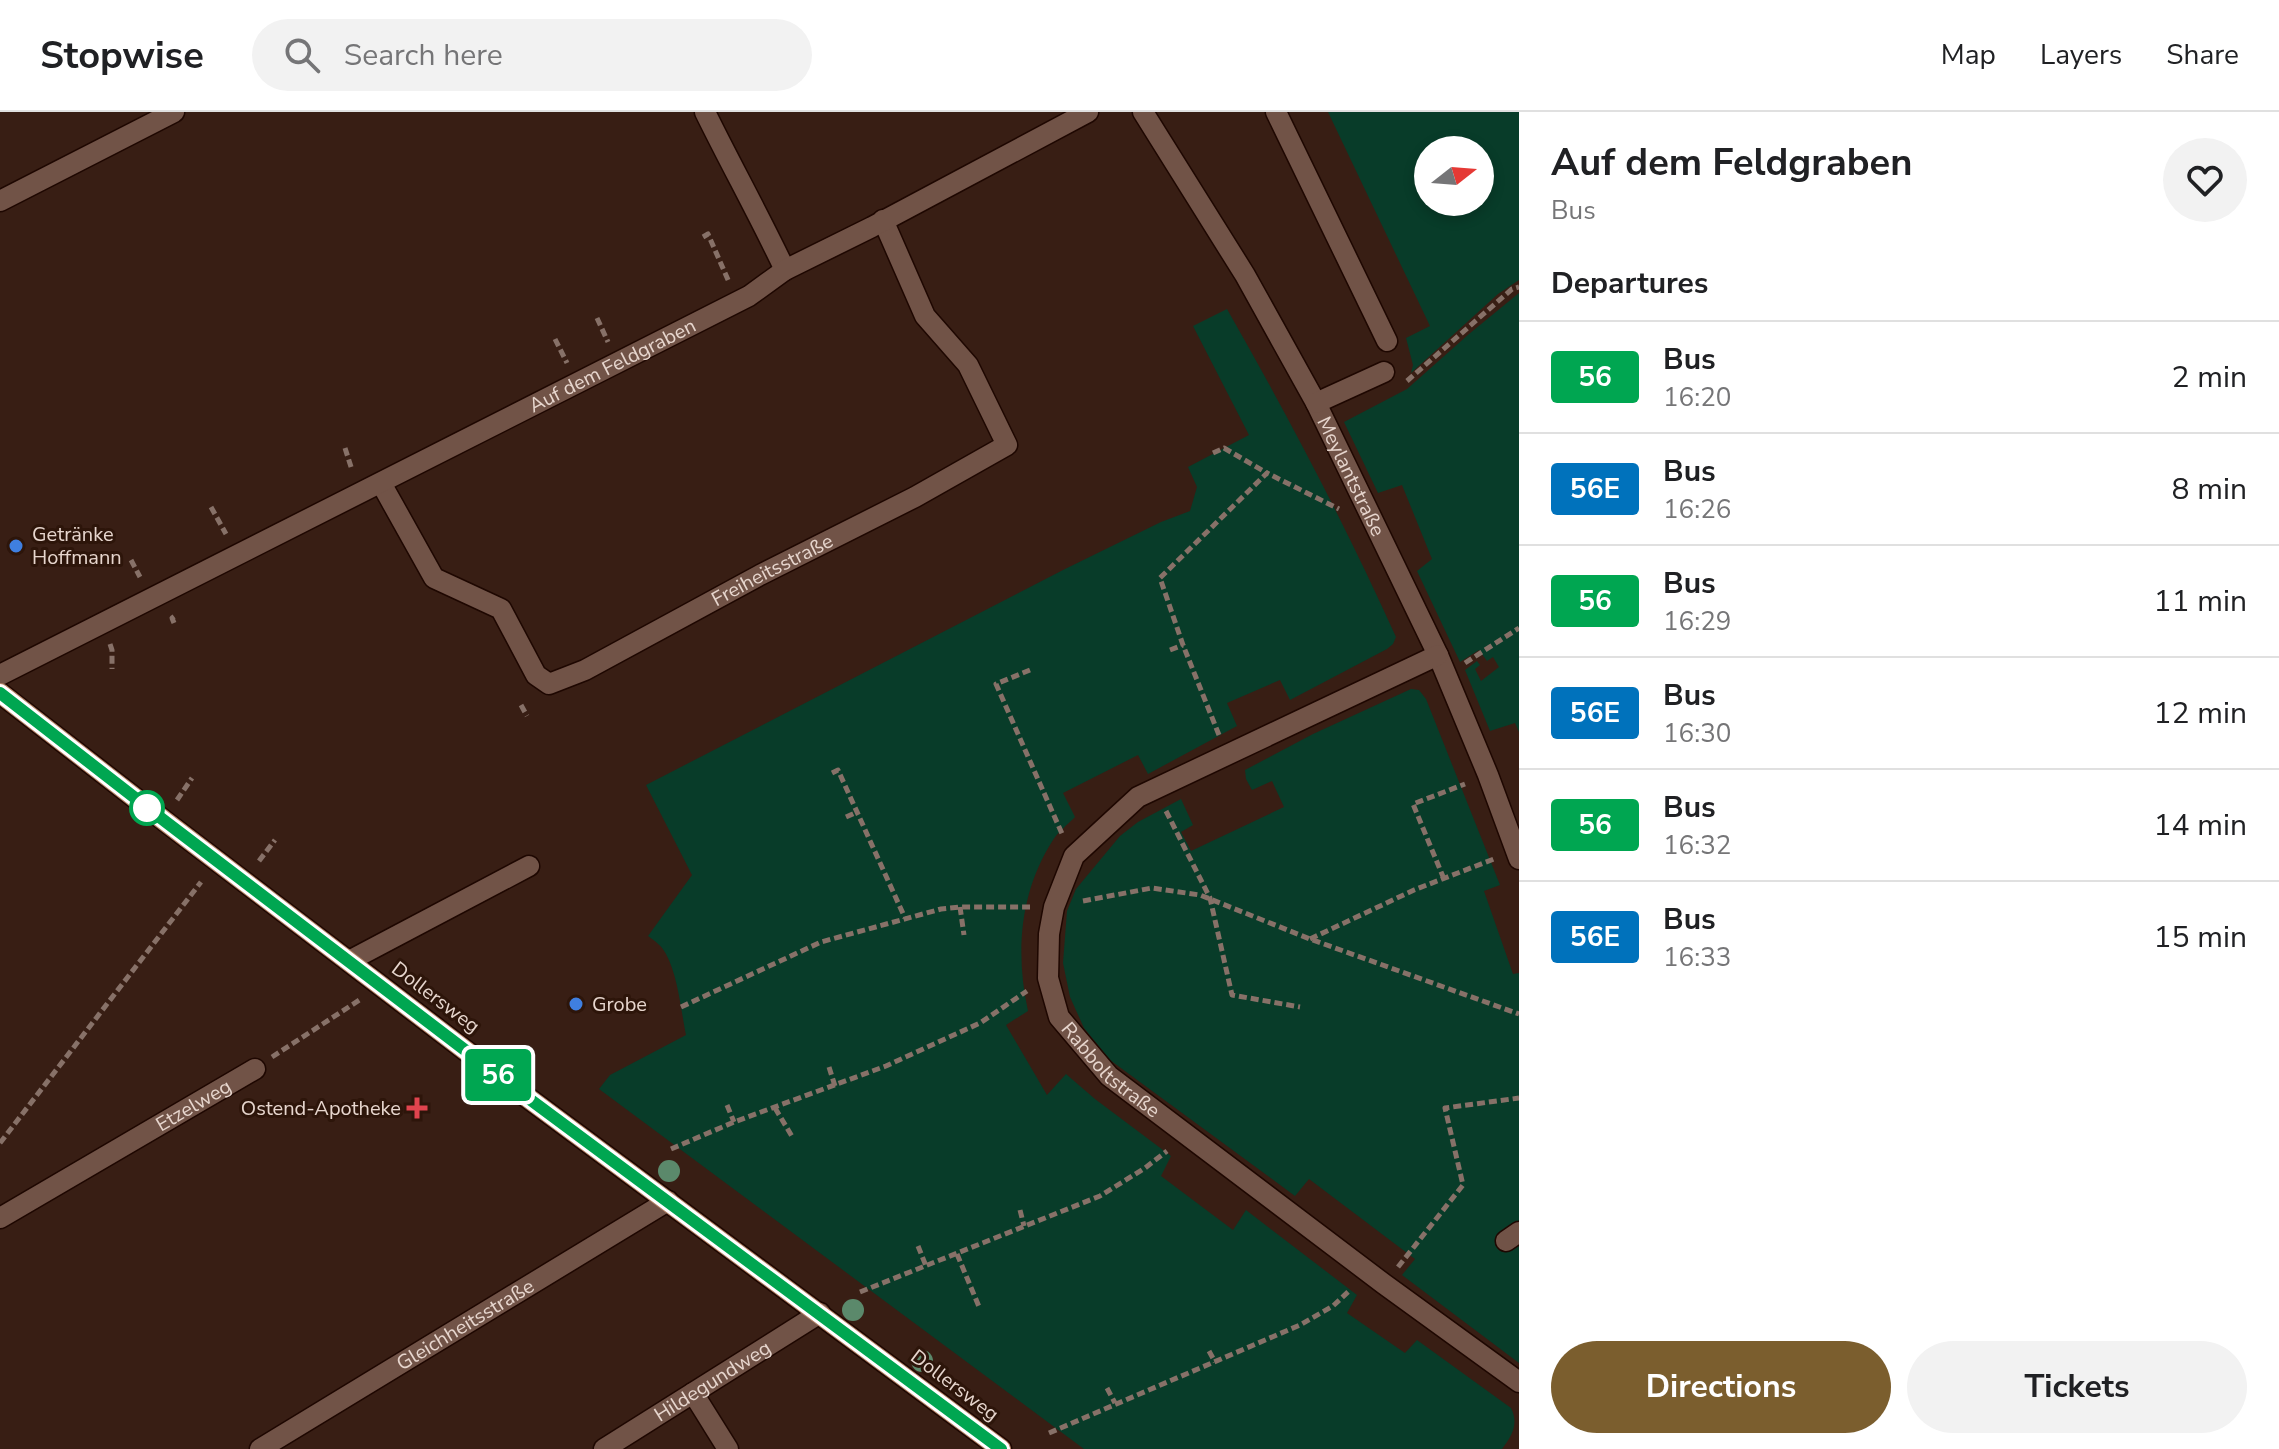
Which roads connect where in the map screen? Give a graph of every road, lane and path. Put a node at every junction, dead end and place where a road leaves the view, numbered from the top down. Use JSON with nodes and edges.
{"nodes":[{"id":1,"x":174,"y":112,"type":"edge"},
{"id":2,"x":705,"y":112,"type":"edge"},
{"id":3,"x":1088,"y":112,"type":"edge"},
{"id":4,"x":1143,"y":112,"type":"edge"},
{"id":5,"x":1276,"y":112,"type":"edge"},
{"id":6,"x":0,"y":201,"type":"edge"},
{"id":7,"x":883,"y":220,"type":"junction"},
{"id":8,"x":703,"y":237,"type":"dead end"},
{"id":9,"x":785,"y":270,"type":"junction"},
{"id":10,"x":1519,"y":287,"type":"edge"},
{"id":11,"x":738,"y":301,"type":"junction"},
{"id":12,"x":1387,"y":341,"type":"dead end"},
{"id":13,"x":1384,"y":372,"type":"dead end"},
{"id":14,"x":1398,"y":389,"type":"dead end"},
{"id":15,"x":1316,"y":403,"type":"junction"},
{"id":16,"x":1213,"y":453,"type":"dead end"},
{"id":17,"x":1267,"y":473,"type":"junction"},
{"id":18,"x":381,"y":483,"type":"junction"},
{"id":19,"x":1341,"y":511,"type":"dead end"},
{"id":20,"x":1519,"y":628,"type":"edge"},
{"id":21,"x":1183,"y":645,"type":"junction"},
{"id":22,"x":1170,"y":650,"type":"dead end"},
{"id":23,"x":1438,"y":655,"type":"junction"},
{"id":24,"x":1458,"y":667,"type":"dead end"},
{"id":25,"x":1030,"y":670,"type":"dead end"},
{"id":26,"x":0,"y":675,"type":"edge"},
{"id":27,"x":0,"y":693,"type":"edge"},
{"id":28,"x":521,"y":705,"type":"dead end"},
{"id":29,"x":527,"y":716,"type":"dead end"},
{"id":30,"x":1227,"y":755,"type":"junction"},
{"id":31,"x":832,"y":773,"type":"dead end"},
{"id":32,"x":192,"y":778,"type":"dead end"},
{"id":33,"x":1465,"y":784,"type":"dead end"},
{"id":34,"x":1154,"y":789,"type":"junction"},
{"id":35,"x":177,"y":800,"type":"dead end"},
{"id":36,"x":857,"y":812,"type":"junction"},
{"id":37,"x":846,"y":817,"type":"dead end"},
{"id":38,"x":275,"y":840,"type":"dead end"},
{"id":39,"x":1073,"y":858,"type":"junction"},
{"id":40,"x":1495,"y":859,"type":"dead end"},
{"id":41,"x":1519,"y":859,"type":"edge"},
{"id":42,"x":259,"y":861,"type":"dead end"},
{"id":43,"x":529,"y":866,"type":"dead end"},
{"id":44,"x":1444,"y":879,"type":"junction"},
{"id":45,"x":201,"y":882,"type":"dead end"},
{"id":46,"x":1210,"y":898,"type":"junction"},
{"id":47,"x":960,"y":907,"type":"junction"},
{"id":48,"x":1054,"y":907,"type":"junction"},
{"id":49,"x":905,"y":918,"type":"junction"},
{"id":50,"x":964,"y":935,"type":"dead end"},
{"id":51,"x":1310,"y":939,"type":"junction"},
{"id":52,"x":349,"y":961,"type":"junction"},
{"id":53,"x":1048,"y":978,"type":"junction"},
{"id":54,"x":381,"y":986,"type":"junction"},
{"id":55,"x":681,"y":1007,"type":"dead end"},
{"id":56,"x":1300,"y":1007,"type":"dead end"},
{"id":57,"x":1519,"y":1014,"type":"edge"},
{"id":58,"x":829,"y":1067,"type":"dead end"},
{"id":59,"x":255,"y":1069,"type":"joint"},
{"id":60,"x":835,"y":1086,"type":"junction"},
{"id":61,"x":1519,"y":1098,"type":"edge"},
{"id":62,"x":727,"y":1105,"type":"dead end"},
{"id":63,"x":775,"y":1108,"type":"junction"},
{"id":64,"x":734,"y":1122,"type":"junction"},
{"id":65,"x":1181,"y":1130,"type":"junction"},
{"id":66,"x":793,"y":1138,"type":"dead end"},
{"id":67,"x":0,"y":1143,"type":"edge"},
{"id":68,"x":671,"y":1149,"type":"dead end"},
{"id":69,"x":668,"y":1201,"type":"junction"},
{"id":70,"x":1020,"y":1210,"type":"dead end"},
{"id":71,"x":0,"y":1218,"type":"edge"},
{"id":72,"x":1024,"y":1226,"type":"junction"},
{"id":73,"x":918,"y":1246,"type":"dead end"},
{"id":74,"x":957,"y":1254,"type":"junction"},
{"id":75,"x":926,"y":1266,"type":"junction"},
{"id":76,"x":1376,"y":1278,"type":"junction"},
{"id":77,"x":860,"y":1292,"type":"dead end"},
{"id":78,"x":980,"y":1309,"type":"dead end"},
{"id":79,"x":820,"y":1313,"type":"junction"},
{"id":80,"x":1209,"y":1351,"type":"dead end"},
{"id":81,"x":1215,"y":1362,"type":"junction"},
{"id":82,"x":1519,"y":1382,"type":"edge"},
{"id":83,"x":1107,"y":1388,"type":"dead end"},
{"id":84,"x":693,"y":1393,"type":"junction"},
{"id":85,"x":1115,"y":1403,"type":"junction"},
{"id":86,"x":1049,"y":1433,"type":"dead end"},
{"id":87,"x":260,"y":1449,"type":"edge"},
{"id":88,"x":604,"y":1449,"type":"edge"},
{"id":89,"x":728,"y":1449,"type":"edge"},
{"id":90,"x":1001,"y":1449,"type":"edge"}],
"edges":[{"from":1,"to":6,"type":"street"},
{"from":2,"to":9,"type":"street"},
{"from":3,"to":7,"type":"street","name":"Auf dem Feldgraben"},
{"from":4,"to":15,"type":"street","name":"Meylantstraße"},
{"from":5,"to":12,"type":"street"},
{"from":7,"to":9,"type":"street","name":"Auf dem Feldgraben"},
{"from":7,"to":18,"type":"street","name":"Freiheitsstraße"},
{"from":8,"to":11,"type":"path"},
{"from":9,"to":11,"type":"street","name":"Auf dem Feldgraben"},
{"from":10,"to":14,"type":"path"},
{"from":11,"to":18,"type":"street","name":"Auf dem Feldgraben"},
{"from":13,"to":15,"type":"street"},
{"from":15,"to":23,"type":"street","name":"Meylantstraße"},
{"from":16,"to":17,"type":"path"},
{"from":17,"to":19,"type":"path"},
{"from":17,"to":21,"type":"path"},
{"from":18,"to":26,"type":"street","name":"Auf dem Feldgraben"},
{"from":20,"to":24,"type":"path"},
{"from":21,"to":22,"type":"path"},
{"from":21,"to":30,"type":"path"},
{"from":23,"to":30,"type":"street","name":"Rabboltstraße"},
{"from":23,"to":41,"type":"street","name":"Meylantstraße"},
{"from":25,"to":39,"type":"path"},
{"from":27,"to":52,"type":"main road","name":"Dollersweg"},
{"from":28,"to":29,"type":"path"},
{"from":30,"to":34,"type":"street","name":"Rabboltstraße"},
{"from":31,"to":36,"type":"path"},
{"from":32,"to":35,"type":"path"},
{"from":33,"to":44,"type":"path"},
{"from":34,"to":39,"type":"street","name":"Rabboltstraße"},
{"from":34,"to":46,"type":"path"},
{"from":36,"to":37,"type":"path"},
{"from":36,"to":49,"type":"path"},
{"from":38,"to":42,"type":"path"},
{"from":39,"to":48,"type":"street","name":"Rabboltstraße"},
{"from":40,"to":44,"type":"path"},
{"from":43,"to":52,"type":"street"},
{"from":44,"to":51,"type":"path"},
{"from":45,"to":67,"type":"path"},
{"from":46,"to":48,"type":"path"},
{"from":46,"to":51,"type":"path"},
{"from":46,"to":56,"type":"path"},
{"from":47,"to":48,"type":"path"},
{"from":47,"to":49,"type":"path"},
{"from":47,"to":50,"type":"path"},
{"from":48,"to":53,"type":"street","name":"Rabboltstraße"},
{"from":49,"to":55,"type":"path"},
{"from":51,"to":57,"type":"path"},
{"from":52,"to":54,"type":"main road","name":"Dollersweg"},
{"from":53,"to":60,"type":"path"},
{"from":53,"to":65,"type":"street","name":"Rabboltstraße"},
{"from":54,"to":59,"type":"path"},
{"from":54,"to":69,"type":"main road","name":"Dollersweg"},
{"from":58,"to":60,"type":"path"},
{"from":59,"to":71,"type":"street","name":"Etzelweg"},
{"from":60,"to":63,"type":"path"},
{"from":61,"to":76,"type":"path"},
{"from":62,"to":64,"type":"path"},
{"from":63,"to":64,"type":"path"},
{"from":63,"to":66,"type":"path"},
{"from":64,"to":68,"type":"path"},
{"from":65,"to":72,"type":"path"},
{"from":65,"to":76,"type":"street","name":"Rabboltstraße"},
{"from":69,"to":79,"type":"main road","name":"Dollersweg"},
{"from":69,"to":87,"type":"street","name":"Gleichheitsstraße"},
{"from":70,"to":72,"type":"path"},
{"from":72,"to":74,"type":"path"},
{"from":73,"to":75,"type":"path"},
{"from":74,"to":75,"type":"path"},
{"from":74,"to":78,"type":"path"},
{"from":75,"to":77,"type":"path"},
{"from":76,"to":81,"type":"path"},
{"from":76,"to":82,"type":"street","name":"Rabboltstraße"},
{"from":79,"to":84,"type":"street","name":"Hildegundweg"},
{"from":79,"to":90,"type":"main road","name":"Dollersweg"},
{"from":80,"to":81,"type":"path"},
{"from":81,"to":85,"type":"path"},
{"from":83,"to":85,"type":"path"},
{"from":84,"to":88,"type":"street","name":"Hildegundweg"},
{"from":84,"to":89,"type":"street"},
{"from":85,"to":86,"type":"path"}]}
